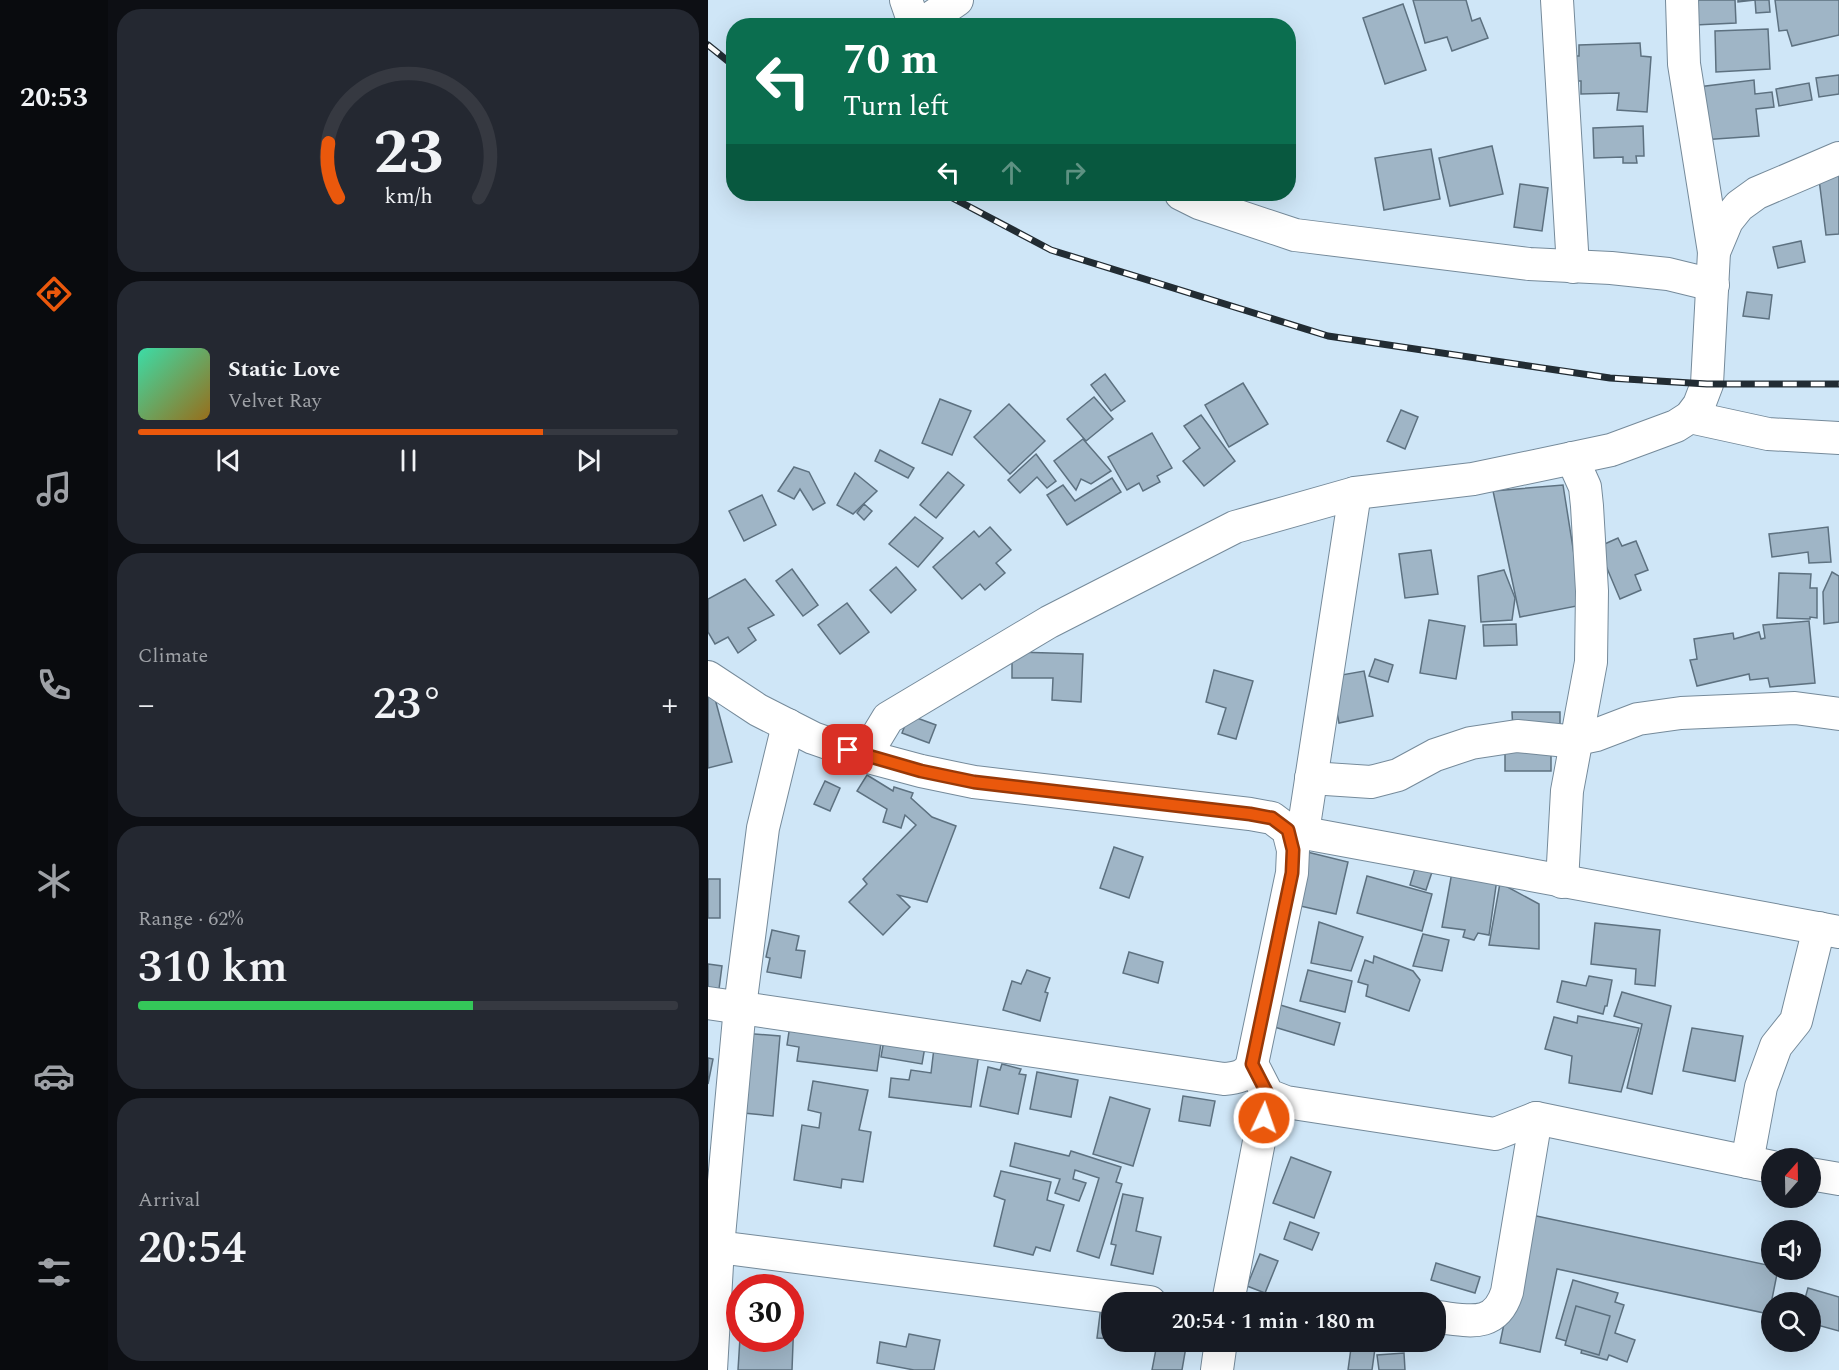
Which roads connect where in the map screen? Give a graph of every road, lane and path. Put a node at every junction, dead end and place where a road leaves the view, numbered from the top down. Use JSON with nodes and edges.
{"nodes":[{"id":1,"x":906,"y":0,"type":"edge"},
{"id":2,"x":957,"y":0,"type":"edge"},
{"id":3,"x":1557,"y":0,"type":"edge"},
{"id":4,"x":1682,"y":0,"type":"edge"},
{"id":5,"x":914,"y":18,"type":"edge"},
{"id":6,"x":929,"y":18,"type":"edge"},
{"id":7,"x":1839,"y":158,"type":"edge"},
{"id":8,"x":1195,"y":201,"type":"edge"},
{"id":9,"x":1714,"y":252,"type":"junction"},
{"id":10,"x":1573,"y":267,"type":"junction"},
{"id":11,"x":1713,"y":285,"type":"junction"},
{"id":12,"x":1690,"y":417,"type":"junction"},
{"id":13,"x":1839,"y":438,"type":"edge"},
{"id":14,"x":1572,"y":458,"type":"junction"},
{"id":15,"x":1355,"y":493,"type":"junction"},
{"id":16,"x":708,"y":677,"type":"edge"},
{"id":17,"x":1839,"y":714,"type":"edge"},
{"id":18,"x":788,"y":725,"type":"junction"},
{"id":19,"x":1577,"y":740,"type":"junction"},
{"id":20,"x":865,"y":756,"type":"junction"},
{"id":21,"x":1311,"y":778,"type":"junction"},
{"id":22,"x":1296,"y":831,"type":"junction"},
{"id":23,"x":1562,"y":882,"type":"junction"},
{"id":24,"x":1829,"y":930,"type":"edge"},
{"id":25,"x":708,"y":1004,"type":"edge"},
{"id":26,"x":740,"y":1007,"type":"junction"},
{"id":27,"x":1253,"y":1066,"type":"junction"},
{"id":28,"x":1268,"y":1095,"type":"junction"},
{"id":29,"x":1536,"y":1118,"type":"junction"},
{"id":30,"x":1759,"y":1165,"type":"edge"},
{"id":31,"x":1821,"y":1176,"type":"edge"},
{"id":32,"x":1839,"y":1179,"type":"edge"},
{"id":33,"x":714,"y":1259,"type":"edge"},
{"id":34,"x":1230,"y":1292,"type":"edge"},
{"id":35,"x":1101,"y":1297,"type":"edge"},
{"id":36,"x":1446,"y":1318,"type":"edge"},
{"id":37,"x":1219,"y":1352,"type":"edge"},
{"id":38,"x":711,"y":1370,"type":"edge"},
{"id":39,"x":1216,"y":1370,"type":"edge"}],
"edges":[{"from":1,"to":5,"type":"street"},
{"from":2,"to":6,"type":"street"},
{"from":3,"to":10,"type":"street"},
{"from":4,"to":9,"type":"street"},
{"from":7,"to":9,"type":"street"},
{"from":8,"to":10,"type":"street"},
{"from":9,"to":11,"type":"street"},
{"from":10,"to":11,"type":"street"},
{"from":11,"to":12,"type":"street"},
{"from":12,"to":13,"type":"street"},
{"from":12,"to":14,"type":"street"},
{"from":14,"to":15,"type":"street"},
{"from":14,"to":19,"type":"street"},
{"from":15,"to":20,"type":"street"},
{"from":15,"to":21,"type":"street"},
{"from":16,"to":18,"type":"street"},
{"from":17,"to":19,"type":"street"},
{"from":18,"to":20,"type":"street"},
{"from":18,"to":26,"type":"street"},
{"from":19,"to":21,"type":"street"},
{"from":19,"to":23,"type":"street"},
{"from":20,"to":22,"type":"street"},
{"from":21,"to":22,"type":"street"},
{"from":22,"to":23,"type":"street"},
{"from":22,"to":27,"type":"street"},
{"from":23,"to":24,"type":"street"},
{"from":24,"to":30,"type":"street"},
{"from":25,"to":26,"type":"street"},
{"from":26,"to":27,"type":"street"},
{"from":26,"to":33,"type":"street"},
{"from":27,"to":28,"type":"street"},
{"from":28,"to":29,"type":"street"},
{"from":28,"to":34,"type":"street"},
{"from":29,"to":30,"type":"street"},
{"from":29,"to":36,"type":"street"},
{"from":31,"to":32,"type":"street"},
{"from":33,"to":35,"type":"street"},
{"from":33,"to":38,"type":"street"},
{"from":37,"to":39,"type":"street"}]}
